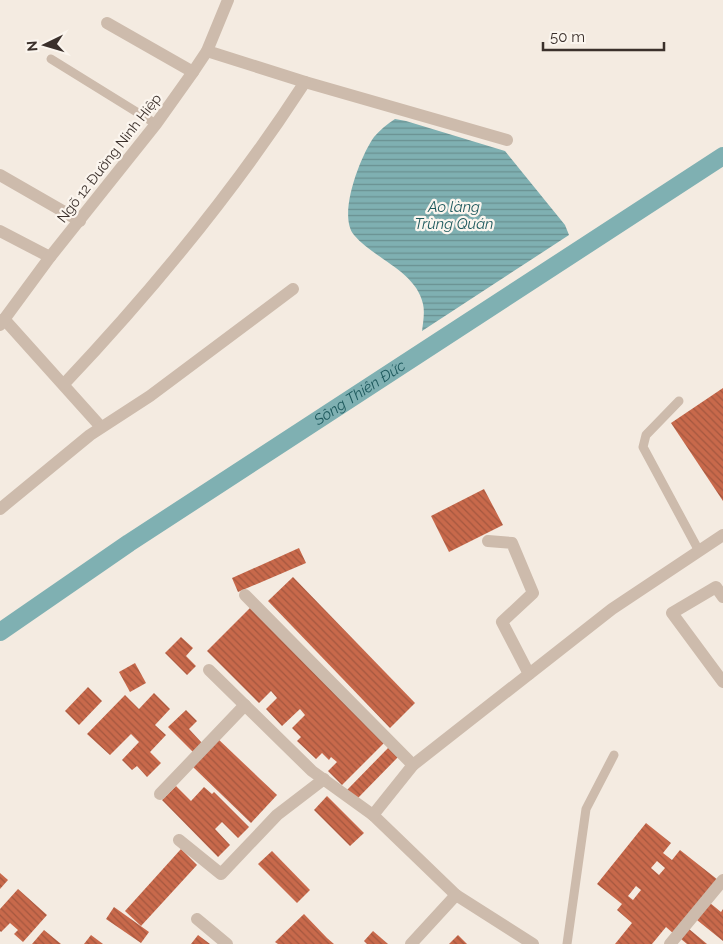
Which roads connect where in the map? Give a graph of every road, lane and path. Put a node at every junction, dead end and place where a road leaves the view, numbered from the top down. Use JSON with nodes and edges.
{"nodes":[{"id":1,"x":228,"y":0,"type":"edge"},
{"id":2,"x":107,"y":23,"type":"dead end"},
{"id":3,"x":207,"y":51,"type":"junction"},
{"id":4,"x":51,"y":59,"type":"dead end"},
{"id":5,"x":193,"y":72,"type":"junction"},
{"id":6,"x":305,"y":82,"type":"junction"},
{"id":7,"x":156,"y":124,"type":"junction"},
{"id":8,"x":507,"y":140,"type":"dead end"},
{"id":9,"x":0,"y":175,"type":"edge"},
{"id":10,"x":80,"y":221,"type":"junction"},
{"id":11,"x":0,"y":231,"type":"edge"},
{"id":12,"x":50,"y":257,"type":"junction"},
{"id":13,"x":293,"y":289,"type":"dead end"},
{"id":14,"x":2,"y":322,"type":"edge"},
{"id":15,"x":64,"y":384,"type":"junction"},
{"id":16,"x":679,"y":401,"type":"dead end"},
{"id":17,"x":101,"y":427,"type":"junction"},
{"id":18,"x":0,"y":509,"type":"edge"},
{"id":19,"x":723,"y":535,"type":"edge"},
{"id":20,"x":488,"y":541,"type":"dead end"},
{"id":21,"x":699,"y":551,"type":"junction"},
{"id":22,"x":245,"y":596,"type":"dead end"},
{"id":23,"x":723,"y":597,"type":"edge"},
{"id":24,"x":209,"y":670,"type":"dead end"},
{"id":25,"x":529,"y":674,"type":"junction"},
{"id":26,"x":723,"y":682,"type":"edge"},
{"id":27,"x":245,"y":705,"type":"junction"},
{"id":28,"x":614,"y":755,"type":"dead end"},
{"id":29,"x":414,"y":765,"type":"junction"},
{"id":30,"x":324,"y":780,"type":"junction"},
{"id":31,"x":160,"y":794,"type":"dead end"},
{"id":32,"x":373,"y":815,"type":"junction"},
{"id":33,"x":179,"y":840,"type":"dead end"},
{"id":34,"x":723,"y":880,"type":"edge"},
{"id":35,"x":456,"y":895,"type":"junction"},
{"id":36,"x":198,"y":919,"type":"dead end"},
{"id":37,"x":227,"y":944,"type":"edge"},
{"id":38,"x":411,"y":944,"type":"edge"},
{"id":39,"x":533,"y":944,"type":"edge"},
{"id":40,"x":567,"y":944,"type":"edge"},
{"id":41,"x":670,"y":944,"type":"edge"}],
"edges":[{"from":1,"to":3,"type":"street","name":"Ngõ 12 Đường Ninh Hiệp"},
{"from":2,"to":5,"type":"street"},
{"from":3,"to":5,"type":"street","name":"Ngõ 12 Đường Ninh Hiệp"},
{"from":3,"to":6,"type":"street"},
{"from":4,"to":7,"type":"lane"},
{"from":5,"to":7,"type":"street","name":"Ngõ 12 Đường Ninh Hiệp"},
{"from":6,"to":8,"type":"street"},
{"from":6,"to":15,"type":"street"},
{"from":7,"to":10,"type":"street","name":"Ngõ 12 Đường Ninh Hiệp"},
{"from":9,"to":10,"type":"street"},
{"from":10,"to":12,"type":"street","name":"Ngõ 12 Đường Ninh Hiệp"},
{"from":11,"to":12,"type":"street"},
{"from":12,"to":14,"type":"street","name":"Ngõ 12 Đường Ninh Hiệp"},
{"from":13,"to":17,"type":"street"},
{"from":14,"to":15,"type":"street"},
{"from":15,"to":17,"type":"street"},
{"from":16,"to":21,"type":"lane"},
{"from":17,"to":18,"type":"street"},
{"from":19,"to":21,"type":"street"},
{"from":20,"to":25,"type":"street"},
{"from":21,"to":25,"type":"street"},
{"from":22,"to":29,"type":"street"},
{"from":23,"to":26,"type":"street"},
{"from":24,"to":27,"type":"street"},
{"from":25,"to":29,"type":"street"},
{"from":27,"to":30,"type":"street"},
{"from":27,"to":31,"type":"street"},
{"from":28,"to":40,"type":"lane"},
{"from":29,"to":32,"type":"street"},
{"from":30,"to":32,"type":"street"},
{"from":30,"to":33,"type":"street"},
{"from":32,"to":35,"type":"street"},
{"from":34,"to":41,"type":"street"},
{"from":35,"to":38,"type":"street"},
{"from":35,"to":39,"type":"street"},
{"from":36,"to":37,"type":"street"}]}
